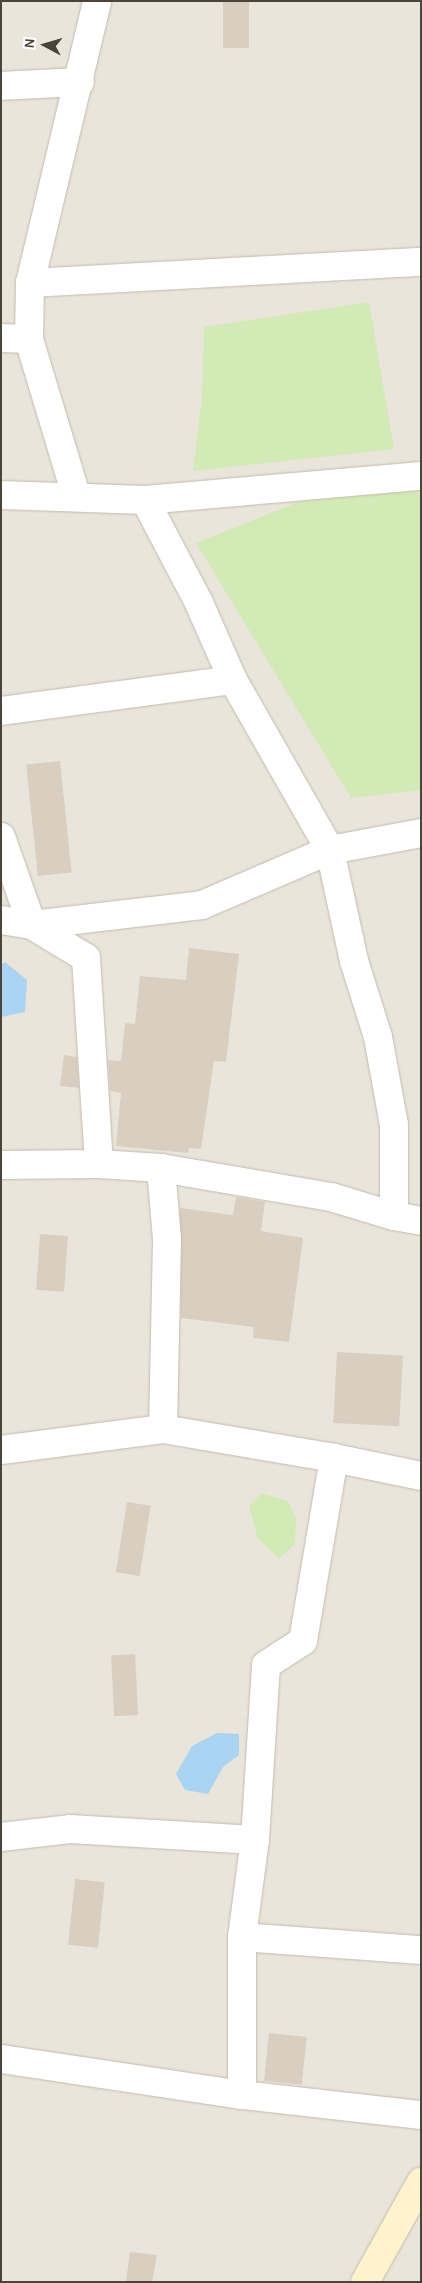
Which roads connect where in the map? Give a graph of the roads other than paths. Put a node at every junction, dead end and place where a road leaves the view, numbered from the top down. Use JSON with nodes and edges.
{"nodes":[{"id":1,"x":97,"y":1,"type":"edge"},
{"id":2,"x":80,"y":82,"type":"junction"},
{"id":3,"x":1,"y":86,"type":"edge"},
{"id":4,"x":421,"y":262,"type":"edge"},
{"id":5,"x":30,"y":283,"type":"junction"},
{"id":6,"x":1,"y":338,"type":"edge"},
{"id":7,"x":28,"y":339,"type":"junction"},
{"id":8,"x":421,"y":476,"type":"edge"},
{"id":9,"x":1,"y":495,"type":"edge"},
{"id":10,"x":76,"y":496,"type":"junction"},
{"id":11,"x":145,"y":500,"type":"junction"},
{"id":12,"x":233,"y":680,"type":"junction"},
{"id":13,"x":1,"y":711,"type":"edge"},
{"id":14,"x":421,"y":833,"type":"edge"},
{"id":15,"x":1,"y":837,"type":"edge"},
{"id":16,"x":330,"y":850,"type":"junction"},
{"id":17,"x":1,"y":920,"type":"edge"},
{"id":18,"x":32,"y":925,"type":"junction"},
{"id":19,"x":99,"y":1164,"type":"junction"},
{"id":20,"x":1,"y":1165,"type":"edge"},
{"id":21,"x":161,"y":1168,"type":"junction"},
{"id":22,"x":394,"y":1216,"type":"junction"},
{"id":23,"x":421,"y":1221,"type":"edge"},
{"id":24,"x":164,"y":1429,"type":"junction"},
{"id":25,"x":1,"y":1450,"type":"edge"},
{"id":26,"x":334,"y":1458,"type":"junction"},
{"id":27,"x":421,"y":1476,"type":"edge"},
{"id":28,"x":1,"y":1837,"type":"edge"},
{"id":29,"x":255,"y":1840,"type":"junction"},
{"id":30,"x":242,"y":1937,"type":"junction"},
{"id":31,"x":421,"y":1950,"type":"edge"},
{"id":32,"x":1,"y":2059,"type":"edge"},
{"id":33,"x":242,"y":2095,"type":"junction"},
{"id":34,"x":421,"y":2115,"type":"edge"},
{"id":35,"x":421,"y":2182,"type":"edge"},
{"id":36,"x":366,"y":2282,"type":"edge"}],
"edges":[{"from":1,"to":2,"type":"street"},
{"from":2,"to":3,"type":"street"},
{"from":2,"to":5,"type":"street"},
{"from":4,"to":5,"type":"street"},
{"from":5,"to":7,"type":"street"},
{"from":6,"to":7,"type":"street"},
{"from":7,"to":10,"type":"street"},
{"from":8,"to":11,"type":"street"},
{"from":9,"to":10,"type":"street"},
{"from":10,"to":11,"type":"street"},
{"from":11,"to":12,"type":"street"},
{"from":12,"to":13,"type":"street"},
{"from":12,"to":16,"type":"street"},
{"from":14,"to":16,"type":"street"},
{"from":15,"to":18,"type":"street"},
{"from":16,"to":18,"type":"street"},
{"from":16,"to":22,"type":"street"},
{"from":17,"to":18,"type":"street"},
{"from":18,"to":19,"type":"street"},
{"from":19,"to":20,"type":"street"},
{"from":19,"to":21,"type":"street"},
{"from":21,"to":22,"type":"street"},
{"from":21,"to":24,"type":"street"},
{"from":22,"to":23,"type":"street"},
{"from":24,"to":25,"type":"street"},
{"from":24,"to":26,"type":"street"},
{"from":26,"to":27,"type":"street"},
{"from":26,"to":29,"type":"street"},
{"from":28,"to":29,"type":"street"},
{"from":29,"to":30,"type":"street"},
{"from":30,"to":31,"type":"street"},
{"from":30,"to":33,"type":"street"},
{"from":32,"to":33,"type":"street"},
{"from":33,"to":34,"type":"street"},
{"from":35,"to":36,"type":"street"}]}
